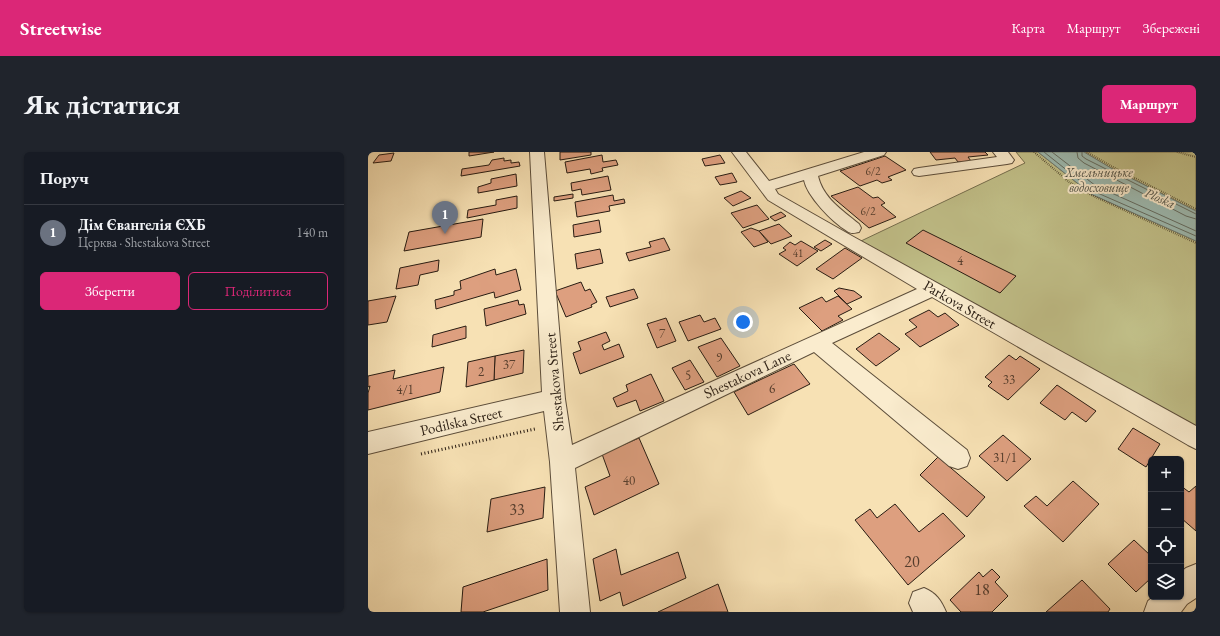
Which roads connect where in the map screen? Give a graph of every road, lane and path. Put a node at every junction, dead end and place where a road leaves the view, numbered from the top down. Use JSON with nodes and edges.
{"nodes":[{"id":1,"x":537,"y":152,"type":"edge"},
{"id":2,"x":739,"y":152,"type":"edge"},
{"id":3,"x":879,"y":152,"type":"edge"},
{"id":4,"x":1000,"y":152,"type":"edge"},
{"id":5,"x":1034,"y":152,"type":"edge"},
{"id":6,"x":1087,"y":152,"type":"edge"},
{"id":7,"x":1177,"y":152,"type":"edge"},
{"id":8,"x":1196,"y":157,"type":"edge"},
{"id":9,"x":919,"y":172,"type":"dead end"},
{"id":10,"x":810,"y":174,"type":"junction"},
{"id":11,"x":765,"y":187,"type":"junction"},
{"id":12,"x":1196,"y":209,"type":"edge"},
{"id":13,"x":853,"y":228,"type":"dead end"},
{"id":14,"x":1196,"y":243,"type":"edge"},
{"id":15,"x":934,"y":289,"type":"junction"},
{"id":16,"x":816,"y":342,"type":"junction"},
{"id":17,"x":555,"y":411,"type":"junction"},
{"id":18,"x":1196,"y":438,"type":"edge"},
{"id":19,"x":368,"y":443,"type":"edge"},
{"id":20,"x":413,"y":456,"type":"dead end"},
{"id":21,"x":958,"y":458,"type":"dead end"},
{"id":22,"x":562,"y":462,"type":"junction"},
{"id":23,"x":1196,"y":578,"type":"edge"},
{"id":24,"x":1184,"y":589,"type":"edge"},
{"id":25,"x":1172,"y":600,"type":"edge"},
{"id":26,"x":575,"y":612,"type":"edge"},
{"id":27,"x":1159,"y":612,"type":"edge"}],
"edges":[{"from":1,"to":17,"type":"street","name":"Shestakova Street"},
{"from":2,"to":11,"type":"street","name":"Parkova Street"},
{"from":3,"to":10,"type":"street"},
{"from":4,"to":9,"type":"street"},
{"from":5,"to":14,"type":"path"},
{"from":6,"to":12,"type":"path"},
{"from":7,"to":8,"type":"path"},
{"from":10,"to":11,"type":"street"},
{"from":10,"to":13,"type":"street"},
{"from":11,"to":15,"type":"street","name":"Parkova Street"},
{"from":15,"to":16,"type":"street","name":"Shestakova Lane"},
{"from":15,"to":18,"type":"street","name":"Parkova Street"},
{"from":16,"to":21,"type":"street"},
{"from":16,"to":22,"type":"street","name":"Shestakova Lane"},
{"from":17,"to":19,"type":"street","name":"Podilska Street"},
{"from":17,"to":20,"type":"path"},
{"from":17,"to":22,"type":"street","name":"Shestakova Street"},
{"from":22,"to":26,"type":"street","name":"Shestakova Street"},
{"from":23,"to":24,"type":"street"},
{"from":25,"to":27,"type":"street"}]}
